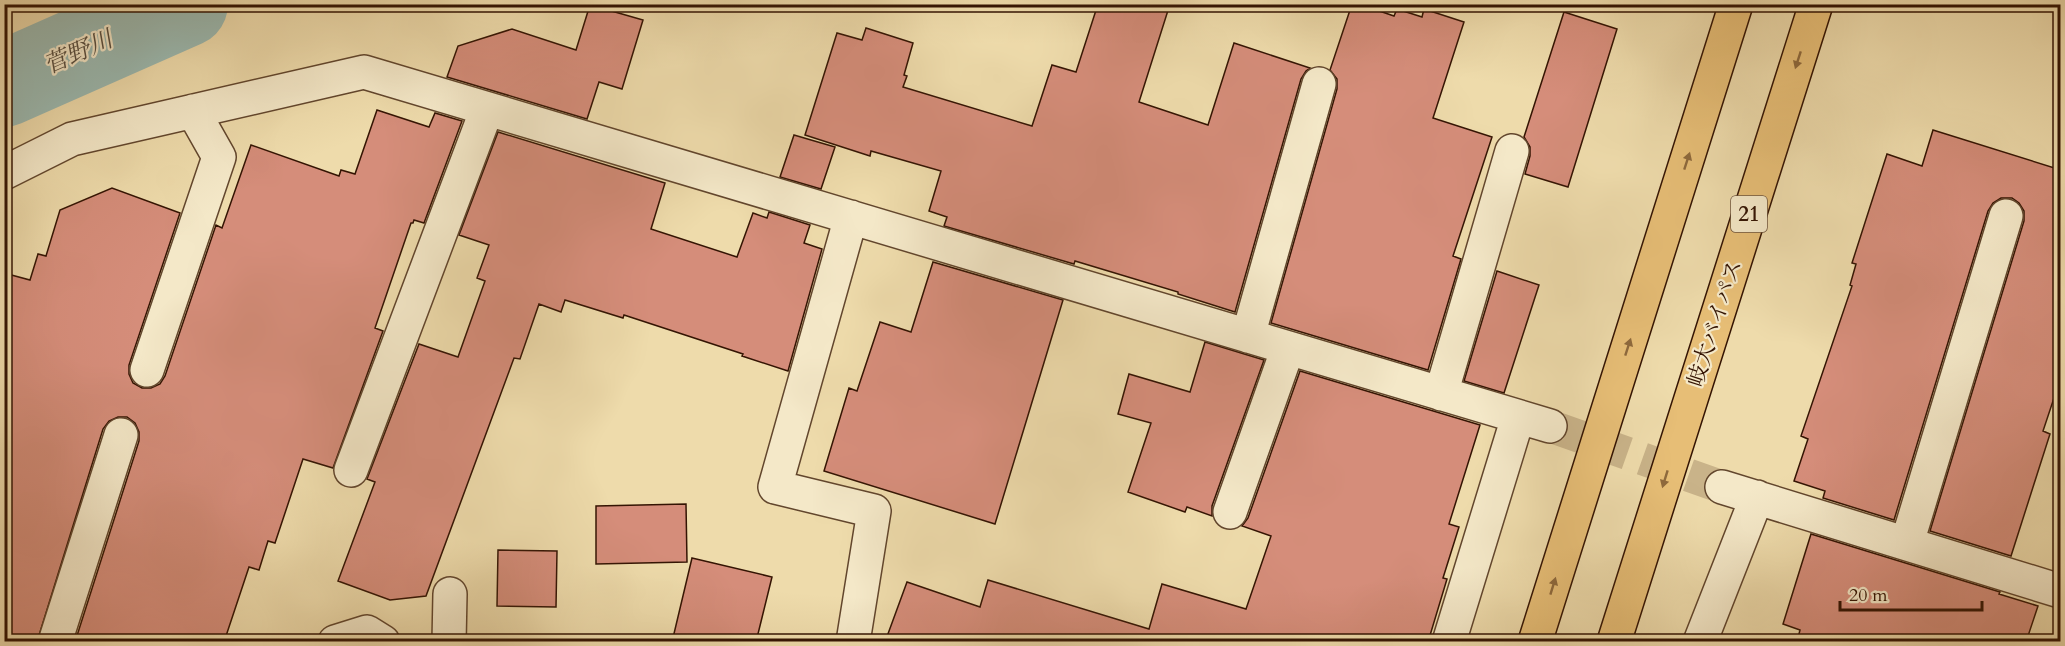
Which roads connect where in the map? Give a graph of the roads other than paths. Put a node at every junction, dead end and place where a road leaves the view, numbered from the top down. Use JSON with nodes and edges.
{"nodes":[{"id":1,"x":1736,"y":4,"type":"edge"},
{"id":2,"x":1816,"y":4,"type":"edge"},
{"id":3,"x":1319,"y":84,"type":"dead end"},
{"id":4,"x":487,"y":109,"type":"junction"},
{"id":5,"x":193,"y":111,"type":"junction"},
{"id":6,"x":1512,"y":152,"type":"dead end"},
{"id":7,"x":4,"y":173,"type":"edge"},
{"id":8,"x":2006,"y":216,"type":"dead end"},
{"id":9,"x":851,"y":217,"type":"junction"},
{"id":10,"x":1248,"y":336,"type":"junction"},
{"id":11,"x":1288,"y":348,"type":"junction"},
{"id":12,"x":147,"y":370,"type":"dead end"},
{"id":13,"x":1440,"y":394,"type":"junction"},
{"id":14,"x":1518,"y":417,"type":"junction"},
{"id":15,"x":1550,"y":426,"type":"tunnel mouth"},
{"id":16,"x":121,"y":435,"type":"dead end"},
{"id":17,"x":351,"y":470,"type":"dead end"},
{"id":18,"x":1722,"y":487,"type":"tunnel mouth"},
{"id":19,"x":1757,"y":497,"type":"junction"},
{"id":20,"x":1230,"y":512,"type":"dead end"},
{"id":21,"x":1907,"y":543,"type":"junction"},
{"id":22,"x":2061,"y":591,"type":"edge"},
{"id":23,"x":450,"y":594,"type":"dead end"},
{"id":24,"x":54,"y":642,"type":"edge"},
{"id":25,"x":334,"y":642,"type":"edge"},
{"id":26,"x":383,"y":642,"type":"edge"},
{"id":27,"x":449,"y":642,"type":"edge"},
{"id":28,"x":853,"y":642,"type":"edge"},
{"id":29,"x":1449,"y":642,"type":"edge"},
{"id":30,"x":1535,"y":642,"type":"edge"},
{"id":31,"x":1614,"y":642,"type":"edge"},
{"id":32,"x":1700,"y":642,"type":"edge"}],
"edges":[{"from":30,"to":1,"type":"highway","one_way":true},
{"from":2,"to":31,"type":"highway","name":"岐大バイパス","number":"21","one_way":true},
{"from":3,"to":10,"type":"street"},
{"from":4,"to":5,"type":"street"},
{"from":4,"to":9,"type":"street"},
{"from":4,"to":17,"type":"street"},
{"from":5,"to":7,"type":"street"},
{"from":5,"to":12,"type":"street"},
{"from":6,"to":13,"type":"street"},
{"from":8,"to":21,"type":"street"},
{"from":9,"to":10,"type":"street"},
{"from":9,"to":28,"type":"street"},
{"from":10,"to":11,"type":"street"},
{"from":11,"to":13,"type":"street"},
{"from":11,"to":20,"type":"street"},
{"from":13,"to":14,"type":"street"},
{"from":14,"to":15,"type":"street"},
{"from":14,"to":29,"type":"street"},
{"from":16,"to":24,"type":"street"},
{"from":18,"to":19,"type":"street"},
{"from":19,"to":21,"type":"street"},
{"from":19,"to":32,"type":"street"},
{"from":21,"to":22,"type":"street"},
{"from":23,"to":27,"type":"street"},
{"from":25,"to":26,"type":"street"}]}
